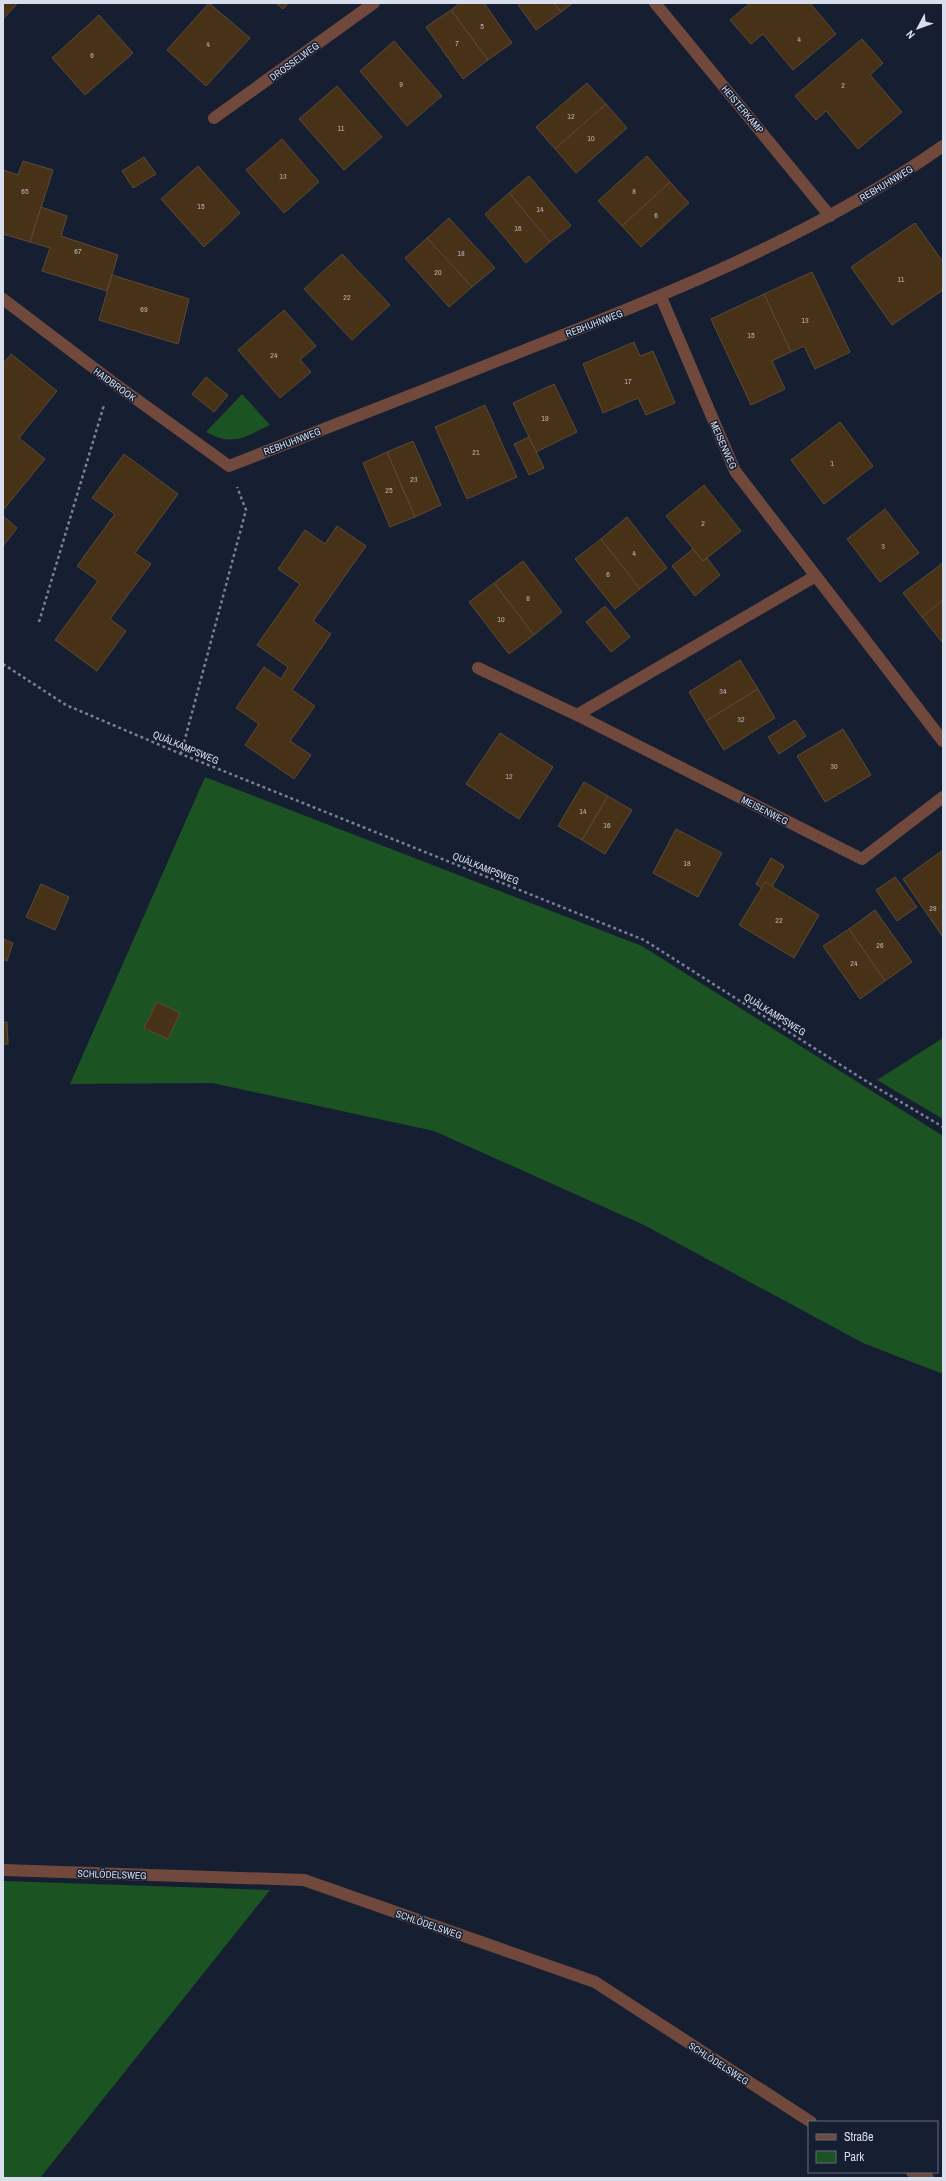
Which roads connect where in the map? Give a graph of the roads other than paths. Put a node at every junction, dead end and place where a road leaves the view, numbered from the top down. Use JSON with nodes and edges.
{"nodes":[{"id":1,"x":374,"y":3,"type":"edge"},
{"id":2,"x":655,"y":3,"type":"edge"},
{"id":3,"x":214,"y":118,"type":"dead end"},
{"id":4,"x":943,"y":146,"type":"edge"},
{"id":5,"x":830,"y":216,"type":"junction"},
{"id":6,"x":661,"y":297,"type":"junction"},
{"id":7,"x":3,"y":299,"type":"edge"},
{"id":8,"x":229,"y":466,"type":"joint"},
{"id":9,"x":814,"y":577,"type":"junction"},
{"id":10,"x":478,"y":668,"type":"dead end"},
{"id":11,"x":577,"y":715,"type":"junction"},
{"id":12,"x":943,"y":741,"type":"edge"},
{"id":13,"x":943,"y":797,"type":"edge"},
{"id":14,"x":3,"y":1870,"type":"edge"},
{"id":15,"x":809,"y":2121,"type":"edge"},
{"id":16,"x":915,"y":2173,"type":"edge"},
{"id":17,"x":928,"y":2178,"type":"edge"}],
"edges":[{"from":1,"to":3,"type":"street","name":"DROSSELWEG"},
{"from":2,"to":5,"type":"street","name":"HEISTERKAMP"},
{"from":4,"to":5,"type":"street","name":"REBHUHNWEG"},
{"from":5,"to":6,"type":"street","name":"REBHUHNWEG"},
{"from":6,"to":8,"type":"street","name":"REBHUHNWEG"},
{"from":6,"to":9,"type":"street","name":"MEISENWEG"},
{"from":7,"to":8,"type":"street","name":"HAIDBROOK"},
{"from":9,"to":11,"type":"street"},
{"from":9,"to":12,"type":"street","name":"MEISENWEG"},
{"from":10,"to":11,"type":"street","name":"MEISENWEG"},
{"from":11,"to":13,"type":"street","name":"MEISENWEG"},
{"from":14,"to":15,"type":"street","name":"SCHLÖDELSWEG"},
{"from":16,"to":17,"type":"street"}]}
